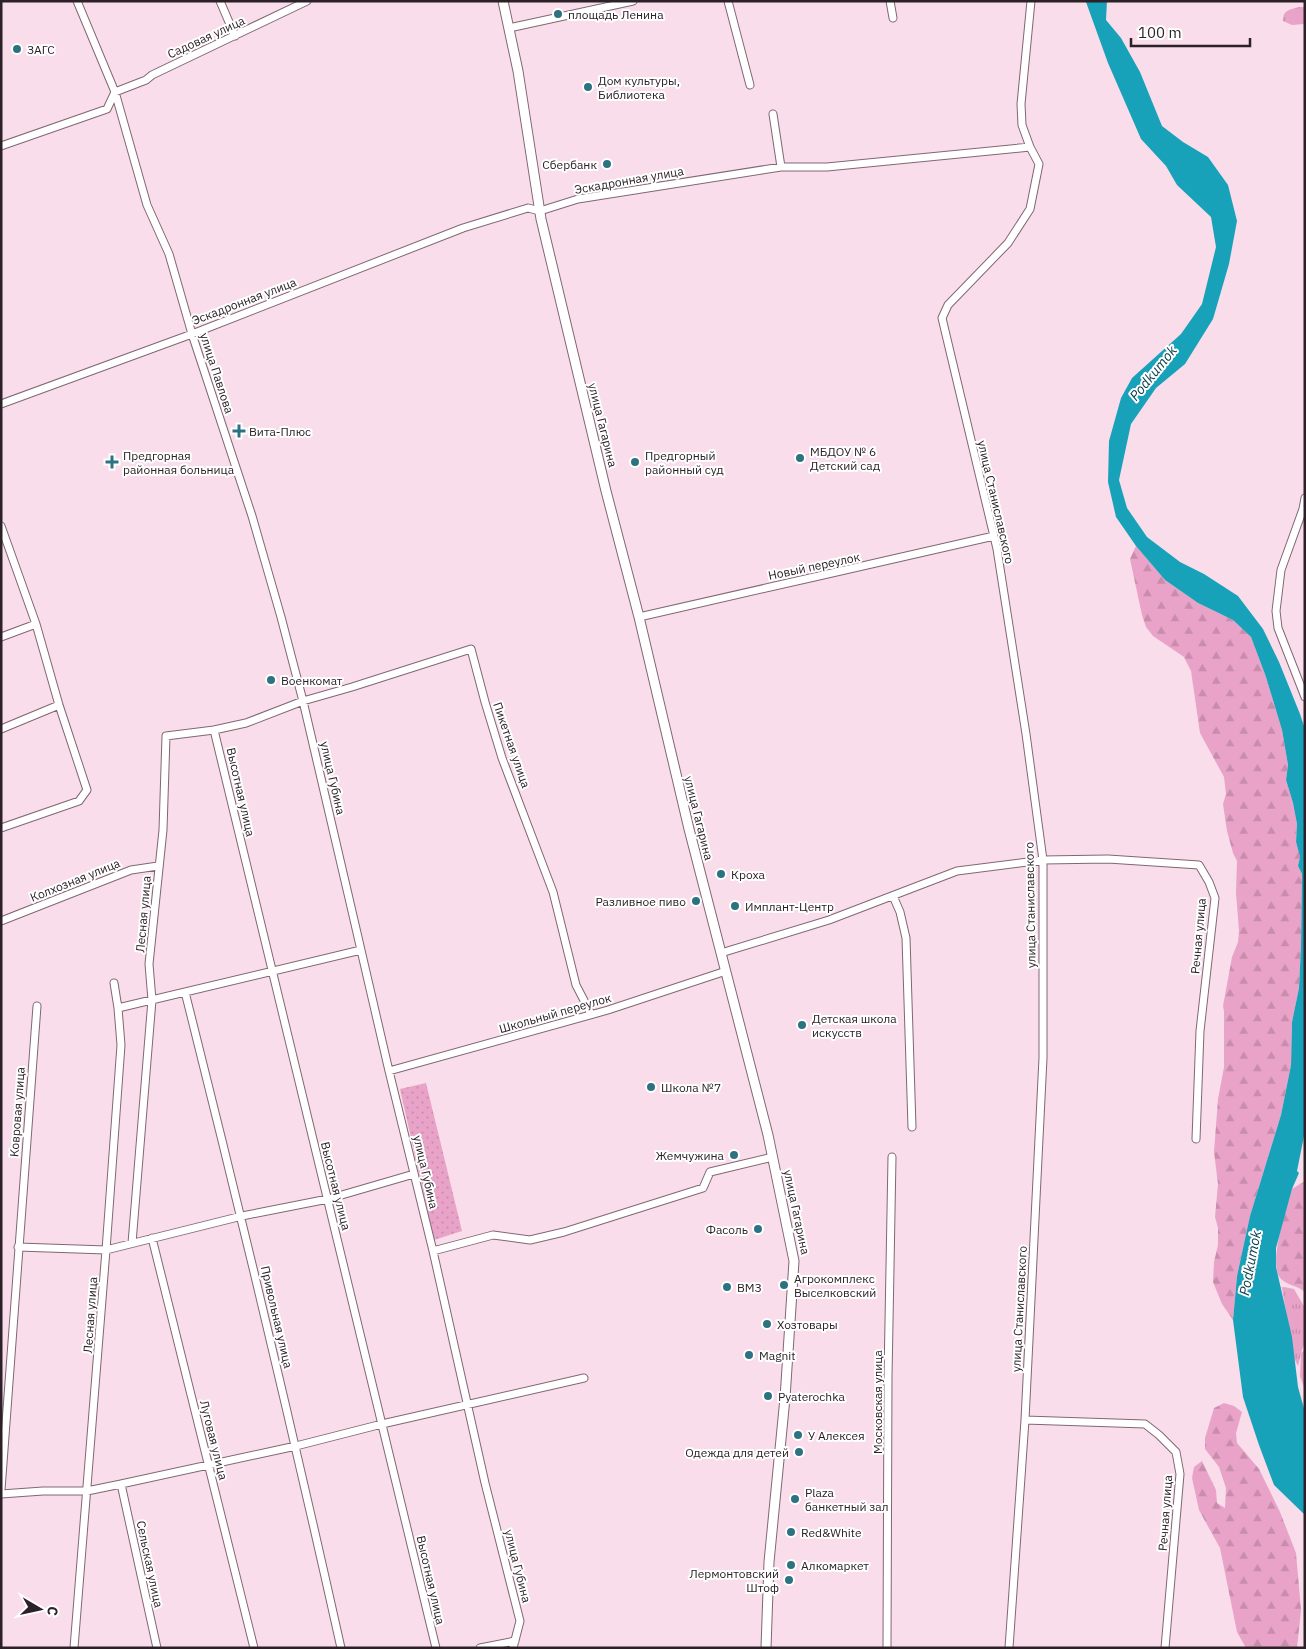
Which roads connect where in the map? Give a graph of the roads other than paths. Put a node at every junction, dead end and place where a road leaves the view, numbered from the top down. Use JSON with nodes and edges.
{"nodes":[{"id":1,"x":77,"y":1,"type":"edge"},
{"id":2,"x":220,"y":1,"type":"edge"},
{"id":3,"x":307,"y":1,"type":"edge"},
{"id":4,"x":503,"y":1,"type":"edge"},
{"id":5,"x":633,"y":1,"type":"edge"},
{"id":6,"x":728,"y":1,"type":"edge"},
{"id":7,"x":890,"y":1,"type":"edge"},
{"id":8,"x":1031,"y":1,"type":"edge"},
{"id":9,"x":893,"y":18,"type":"dead end"},
{"id":10,"x":509,"y":28,"type":"junction"},
{"id":11,"x":235,"y":36,"type":"junction"},
{"id":12,"x":750,"y":85,"type":"dead end"},
{"id":13,"x":115,"y":92,"type":"junction"},
{"id":14,"x":773,"y":114,"type":"dead end"},
{"id":15,"x":1,"y":146,"type":"edge"},
{"id":16,"x":1030,"y":147,"type":"junction"},
{"id":17,"x":782,"y":167,"type":"junction"},
{"id":18,"x":540,"y":211,"type":"junction"},
{"id":19,"x":192,"y":334,"type":"junction"},
{"id":20,"x":1,"y":404,"type":"edge"},
{"id":21,"x":1305,"y":498,"type":"edge"},
{"id":22,"x":1,"y":526,"type":"edge"},
{"id":23,"x":994,"y":536,"type":"junction"},
{"id":24,"x":4,"y":544,"type":"edge"},
{"id":25,"x":639,"y":617,"type":"junction"},
{"id":26,"x":36,"y":624,"type":"junction"},
{"id":27,"x":1,"y":637,"type":"edge"},
{"id":28,"x":1305,"y":696,"type":"edge"},
{"id":29,"x":303,"y":701,"type":"junction"},
{"id":30,"x":60,"y":705,"type":"junction"},
{"id":31,"x":1,"y":729,"type":"edge"},
{"id":32,"x":214,"y":730,"type":"junction"},
{"id":33,"x":1,"y":828,"type":"edge"},
{"id":34,"x":1043,"y":860,"type":"junction"},
{"id":35,"x":158,"y":866,"type":"junction"},
{"id":36,"x":893,"y":896,"type":"junction"},
{"id":37,"x":1,"y":921,"type":"edge"},
{"id":38,"x":361,"y":950,"type":"junction"},
{"id":39,"x":720,"y":953,"type":"junction"},
{"id":40,"x":726,"y":971,"type":"junction"},
{"id":41,"x":272,"y":972,"type":"junction"},
{"id":42,"x":114,"y":983,"type":"dead end"},
{"id":43,"x":185,"y":992,"type":"junction"},
{"id":44,"x":152,"y":1000,"type":"junction"},
{"id":45,"x":37,"y":1006,"type":"dead end"},
{"id":46,"x":118,"y":1008,"type":"junction"},
{"id":47,"x":591,"y":1014,"type":"junction"},
{"id":48,"x":389,"y":1071,"type":"junction"},
{"id":49,"x":912,"y":1127,"type":"dead end"},
{"id":50,"x":1196,"y":1138,"type":"dead end"},
{"id":51,"x":773,"y":1157,"type":"junction"},
{"id":52,"x":892,"y":1157,"type":"dead end"},
{"id":53,"x":414,"y":1174,"type":"junction"},
{"id":54,"x":328,"y":1198,"type":"junction"},
{"id":55,"x":242,"y":1216,"type":"junction"},
{"id":56,"x":152,"y":1238,"type":"junction"},
{"id":57,"x":132,"y":1243,"type":"junction"},
{"id":58,"x":18,"y":1246,"type":"junction"},
{"id":59,"x":106,"y":1250,"type":"junction"},
{"id":60,"x":433,"y":1251,"type":"junction"},
{"id":61,"x":584,"y":1378,"type":"dead end"},
{"id":62,"x":467,"y":1406,"type":"junction"},
{"id":63,"x":1025,"y":1420,"type":"junction"},
{"id":64,"x":382,"y":1424,"type":"junction"},
{"id":65,"x":296,"y":1446,"type":"junction"},
{"id":66,"x":208,"y":1466,"type":"junction"},
{"id":67,"x":121,"y":1484,"type":"junction"},
{"id":68,"x":1,"y":1490,"type":"edge"},
{"id":69,"x":87,"y":1491,"type":"junction"},
{"id":70,"x":1,"y":1494,"type":"edge"},
{"id":71,"x":514,"y":1644,"type":"edge"},
{"id":72,"x":74,"y":1648,"type":"edge"},
{"id":73,"x":157,"y":1648,"type":"edge"},
{"id":74,"x":254,"y":1648,"type":"edge"},
{"id":75,"x":341,"y":1648,"type":"edge"},
{"id":76,"x":436,"y":1648,"type":"edge"},
{"id":77,"x":480,"y":1648,"type":"edge"},
{"id":78,"x":766,"y":1648,"type":"edge"},
{"id":79,"x":887,"y":1648,"type":"edge"},
{"id":80,"x":1009,"y":1648,"type":"edge"},
{"id":81,"x":1165,"y":1648,"type":"edge"}],
"edges":[{"from":1,"to":13,"type":"street","name":"улица Павлова"},
{"from":2,"to":11,"type":"street"},
{"from":3,"to":11,"type":"street","name":"Садовая улица"},
{"from":4,"to":10,"type":"street","name":"улица Гагарина"},
{"from":5,"to":10,"type":"street"},
{"from":6,"to":12,"type":"street"},
{"from":7,"to":9,"type":"street"},
{"from":8,"to":16,"type":"street"},
{"from":10,"to":18,"type":"street","name":"улица Гагарина"},
{"from":11,"to":13,"type":"street","name":"Садовая улица"},
{"from":13,"to":15,"type":"street"},
{"from":13,"to":19,"type":"street","name":"улица Павлова"},
{"from":14,"to":17,"type":"street"},
{"from":16,"to":17,"type":"street","name":"Эскадронная улица"},
{"from":16,"to":23,"type":"street","name":"улица Станиславского"},
{"from":17,"to":18,"type":"street","name":"Эскадронная улица"},
{"from":18,"to":19,"type":"street","name":"Эскадронная улица"},
{"from":18,"to":25,"type":"street","name":"улица Гагарина"},
{"from":19,"to":20,"type":"street","name":"Эскадронная улица"},
{"from":19,"to":29,"type":"street","name":"улица Павлова"},
{"from":21,"to":28,"type":"street"},
{"from":22,"to":24,"type":"street"},
{"from":23,"to":25,"type":"street","name":"Новый переулок"},
{"from":23,"to":34,"type":"street","name":"улица Станиславского"},
{"from":24,"to":26,"type":"street"},
{"from":25,"to":39,"type":"street","name":"улица Гагарина"},
{"from":26,"to":27,"type":"street"},
{"from":26,"to":30,"type":"street"},
{"from":29,"to":32,"type":"street"},
{"from":29,"to":38,"type":"street","name":"улица Губина"},
{"from":29,"to":47,"type":"street","name":"Пикетная улица"},
{"from":30,"to":31,"type":"street"},
{"from":30,"to":33,"type":"street"},
{"from":32,"to":35,"type":"street","name":"Лесная улица"},
{"from":32,"to":41,"type":"street","name":"Высотная улица"},
{"from":34,"to":36,"type":"street"},
{"from":34,"to":50,"type":"street","name":"Речная улица"},
{"from":34,"to":63,"type":"street","name":"улица Станиславского"},
{"from":35,"to":37,"type":"street","name":"Колхозная улица"},
{"from":35,"to":44,"type":"street","name":"Лесная улица"},
{"from":36,"to":39,"type":"street"},
{"from":36,"to":49,"type":"street"},
{"from":38,"to":41,"type":"street"},
{"from":38,"to":48,"type":"street","name":"улица Губина"},
{"from":39,"to":40,"type":"street","name":"улица Гагарина"},
{"from":40,"to":47,"type":"street","name":"Школьный переулок"},
{"from":40,"to":51,"type":"street","name":"улица Гагарина"},
{"from":41,"to":43,"type":"street"},
{"from":41,"to":54,"type":"street","name":"Высотная улица"},
{"from":42,"to":46,"type":"street","name":"Лесная улица"},
{"from":43,"to":44,"type":"street"},
{"from":43,"to":55,"type":"street","name":"Привольная улица"},
{"from":44,"to":46,"type":"street"},
{"from":44,"to":57,"type":"street","name":"Лесная улица"},
{"from":45,"to":58,"type":"street","name":"Ковровая улица"},
{"from":46,"to":59,"type":"street","name":"Лесная улица"},
{"from":47,"to":48,"type":"street","name":"Школьный переулок"},
{"from":48,"to":53,"type":"street","name":"улица Губина"},
{"from":51,"to":60,"type":"street"},
{"from":51,"to":78,"type":"street","name":"улица Гагарина"},
{"from":52,"to":79,"type":"street","name":"Московская улица"},
{"from":53,"to":54,"type":"street"},
{"from":53,"to":60,"type":"street","name":"улица Губина"},
{"from":54,"to":55,"type":"street"},
{"from":54,"to":64,"type":"street","name":"Высотная улица"},
{"from":55,"to":56,"type":"street"},
{"from":55,"to":65,"type":"street","name":"Привольная улица"},
{"from":56,"to":57,"type":"street"},
{"from":56,"to":66,"type":"street","name":"Луговая улица"},
{"from":57,"to":59,"type":"street"},
{"from":58,"to":59,"type":"street"},
{"from":58,"to":68,"type":"street","name":"Ковровая улица"},
{"from":59,"to":69,"type":"street","name":"Лесная улица"},
{"from":60,"to":62,"type":"street","name":"улица Губина"},
{"from":61,"to":62,"type":"street"},
{"from":62,"to":64,"type":"street"},
{"from":62,"to":71,"type":"street","name":"улица Губина"},
{"from":63,"to":80,"type":"street","name":"улица Станиславского"},
{"from":63,"to":81,"type":"street","name":"Речная улица"},
{"from":64,"to":65,"type":"street"},
{"from":64,"to":76,"type":"street","name":"Высотная улица"},
{"from":65,"to":66,"type":"street"},
{"from":65,"to":75,"type":"street","name":"Привольная улица"},
{"from":66,"to":67,"type":"street"},
{"from":66,"to":74,"type":"street","name":"Луговая улица"},
{"from":67,"to":69,"type":"street"},
{"from":67,"to":73,"type":"street","name":"Сельская улица"},
{"from":69,"to":70,"type":"street"},
{"from":69,"to":72,"type":"street","name":"Лесная улица"},
{"from":71,"to":77,"type":"street"}]}
